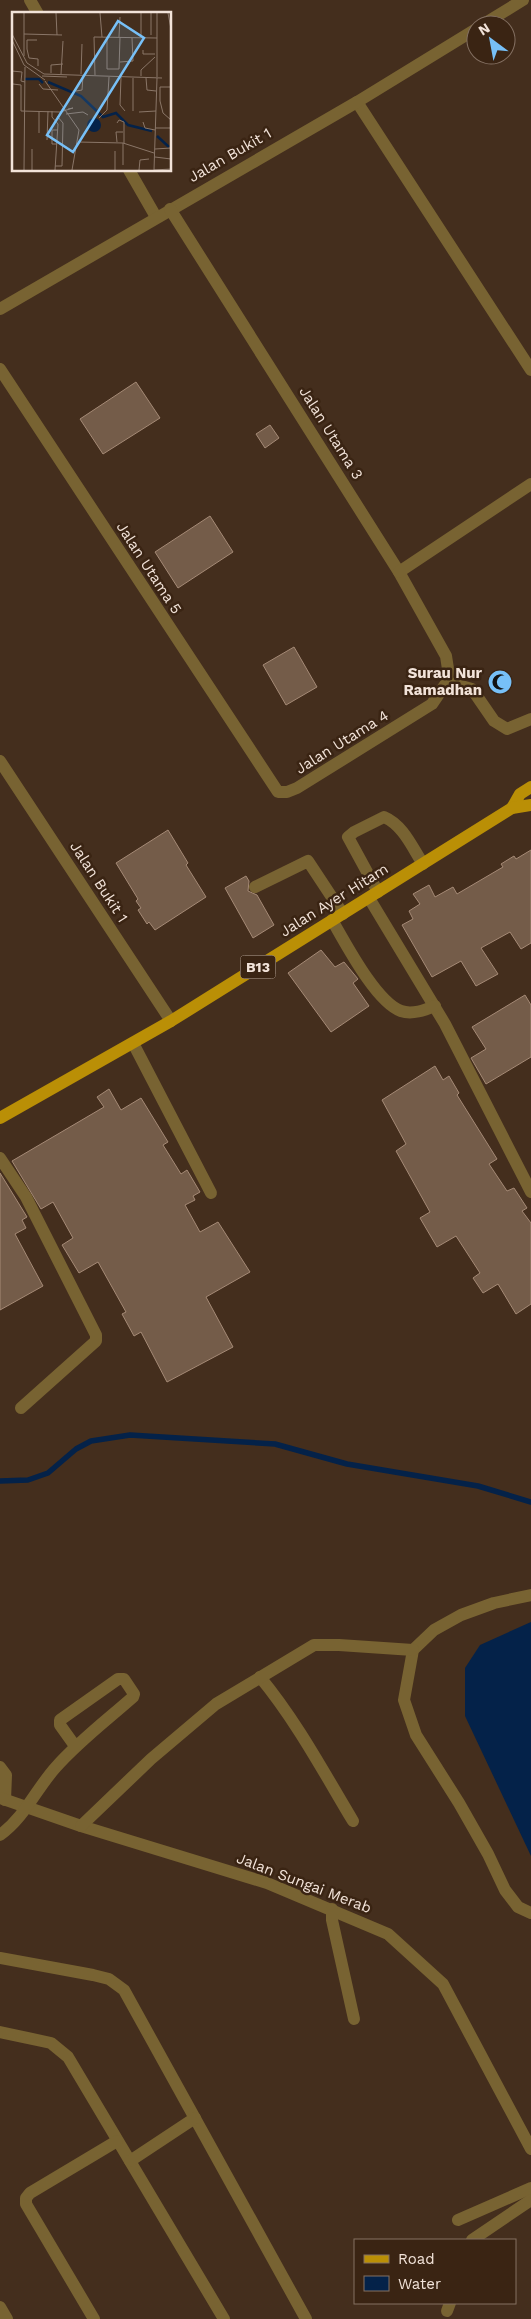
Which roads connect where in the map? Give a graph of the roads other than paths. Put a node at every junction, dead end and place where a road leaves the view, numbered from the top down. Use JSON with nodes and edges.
{"nodes":[{"id":1,"x":30,"y":0,"type":"edge"},
{"id":2,"x":523,"y":0,"type":"edge"},
{"id":3,"x":37,"y":12,"type":"edge"},
{"id":4,"x":498,"y":15,"type":"edge"},
{"id":5,"x":466,"y":35,"type":"edge"},
{"id":6,"x":357,"y":102,"type":"junction"},
{"id":7,"x":130,"y":171,"type":"edge"},
{"id":8,"x":170,"y":209,"type":"junction"},
{"id":9,"x":156,"y":216,"type":"junction"},
{"id":10,"x":0,"y":309,"type":"edge"},
{"id":11,"x":0,"y":369,"type":"edge"},
{"id":12,"x":531,"y":370,"type":"edge"},
{"id":13,"x":531,"y":484,"type":"edge"},
{"id":14,"x":399,"y":572,"type":"junction"},
{"id":15,"x":447,"y":682,"type":"junction"},
{"id":16,"x":531,"y":719,"type":"edge"},
{"id":17,"x":0,"y":760,"type":"edge"},
{"id":18,"x":271,"y":784,"type":"joint"},
{"id":19,"x":531,"y":787,"type":"edge"},
{"id":20,"x":531,"y":805,"type":"edge"},
{"id":21,"x":512,"y":808,"type":"junction"},
{"id":22,"x":423,"y":864,"type":"junction"},
{"id":23,"x":255,"y":887,"type":"dead end"},
{"id":24,"x":373,"y":895,"type":"junction"},
{"id":25,"x":338,"y":917,"type":"junction"},
{"id":26,"x":435,"y":1006,"type":"junction"},
{"id":27,"x":171,"y":1021,"type":"junction"},
{"id":28,"x":133,"y":1043,"type":"junction"},
{"id":29,"x":0,"y":1118,"type":"edge"},
{"id":30,"x":0,"y":1158,"type":"edge"},
{"id":31,"x":531,"y":1192,"type":"edge"},
{"id":32,"x":211,"y":1193,"type":"dead end"},
{"id":33,"x":21,"y":1408,"type":"dead end"},
{"id":34,"x":531,"y":1595,"type":"edge"},
{"id":35,"x":413,"y":1650,"type":"junction"},
{"id":36,"x":260,"y":1678,"type":"junction"},
{"id":37,"x":75,"y":1746,"type":"junction"},
{"id":38,"x":0,"y":1767,"type":"edge"},
{"id":39,"x":3,"y":1799,"type":"edge"},
{"id":40,"x":28,"y":1806,"type":"junction"},
{"id":41,"x":353,"y":1821,"type":"dead end"},
{"id":42,"x":81,"y":1826,"type":"junction"},
{"id":43,"x":0,"y":1835,"type":"edge"},
{"id":44,"x":332,"y":1909,"type":"junction"},
{"id":45,"x":531,"y":1913,"type":"edge"},
{"id":46,"x":0,"y":1958,"type":"edge"},
{"id":47,"x":354,"y":2019,"type":"dead end"},
{"id":48,"x":0,"y":2032,"type":"edge"},
{"id":49,"x":195,"y":2118,"type":"junction"},
{"id":50,"x":527,"y":2132,"type":"edge"},
{"id":51,"x":117,"y":2141,"type":"junction"},
{"id":52,"x":531,"y":2149,"type":"edge"},
{"id":53,"x":130,"y":2161,"type":"junction"},
{"id":54,"x":531,"y":2188,"type":"edge"},
{"id":55,"x":531,"y":2200,"type":"edge"},
{"id":56,"x":458,"y":2220,"type":"dead end"},
{"id":57,"x":473,"y":2239,"type":"edge"},
{"id":58,"x":0,"y":2307,"type":"edge"},
{"id":59,"x":7,"y":2319,"type":"edge"},
{"id":60,"x":94,"y":2319,"type":"edge"},
{"id":61,"x":224,"y":2319,"type":"edge"},
{"id":62,"x":306,"y":2319,"type":"edge"}],
"edges":[{"from":1,"to":3,"type":"street"},
{"from":2,"to":4,"type":"street"},
{"from":5,"to":6,"type":"street","name":"Jalan Bukit 1"},
{"from":6,"to":8,"type":"street","name":"Jalan Bukit 1"},
{"from":6,"to":12,"type":"street"},
{"from":7,"to":9,"type":"street"},
{"from":8,"to":9,"type":"street","name":"Jalan Bukit 1"},
{"from":8,"to":14,"type":"street","name":"Jalan Utama 3"},
{"from":9,"to":10,"type":"street","name":"Jalan Bukit 1"},
{"from":11,"to":18,"type":"street","name":"Jalan Utama 5"},
{"from":13,"to":14,"type":"street"},
{"from":14,"to":15,"type":"street","name":"Jalan Utama 3"},
{"from":15,"to":16,"type":"street"},
{"from":15,"to":18,"type":"street","name":"Jalan Utama 4"},
{"from":17,"to":27,"type":"street","name":"Jalan Bukit 1"},
{"from":19,"to":21,"type":"main road"},
{"from":20,"to":21,"type":"main road","name":"Jalan Ayer Hitam","number":"B13"},
{"from":21,"to":22,"type":"main road","name":"Jalan Ayer Hitam","number":"B13"},
{"from":22,"to":24,"type":"main road","name":"Jalan Ayer Hitam","number":"B13"},
{"from":22,"to":24,"type":"street"},
{"from":23,"to":25,"type":"street"},
{"from":24,"to":25,"type":"main road","name":"Jalan Ayer Hitam","number":"B13"},
{"from":24,"to":26,"type":"street"},
{"from":25,"to":26,"type":"street"},
{"from":25,"to":27,"type":"main road","name":"Jalan Ayer Hitam","number":"B13"},
{"from":26,"to":31,"type":"street"},
{"from":27,"to":28,"type":"main road","name":"Jalan Ayer Hitam","number":"B13"},
{"from":28,"to":29,"type":"main road","name":"Jalan Ayer Hitam","number":"B13"},
{"from":28,"to":32,"type":"street"},
{"from":30,"to":33,"type":"street"},
{"from":34,"to":35,"type":"street"},
{"from":35,"to":36,"type":"street"},
{"from":35,"to":45,"type":"street"},
{"from":36,"to":41,"type":"street"},
{"from":36,"to":42,"type":"street"},
{"from":37,"to":37,"type":"street"},
{"from":37,"to":40,"type":"street"},
{"from":38,"to":39,"type":"street"},
{"from":39,"to":40,"type":"street","name":"Jalan Sungai Merab"},
{"from":40,"to":42,"type":"street","name":"Jalan Sungai Merab"},
{"from":40,"to":43,"type":"street"},
{"from":42,"to":44,"type":"street","name":"Jalan Sungai Merab"},
{"from":44,"to":47,"type":"street"},
{"from":44,"to":50,"type":"street","name":"Jalan Sungai Merab"},
{"from":46,"to":49,"type":"street"},
{"from":48,"to":51,"type":"street"},
{"from":49,"to":53,"type":"street"},
{"from":49,"to":62,"type":"street"},
{"from":50,"to":52,"type":"street","name":"Jalan Sungai Merab"},
{"from":51,"to":53,"type":"street"},
{"from":51,"to":60,"type":"street"},
{"from":53,"to":61,"type":"street"},
{"from":54,"to":56,"type":"street"},
{"from":55,"to":57,"type":"street"},
{"from":58,"to":59,"type":"street"}]}
